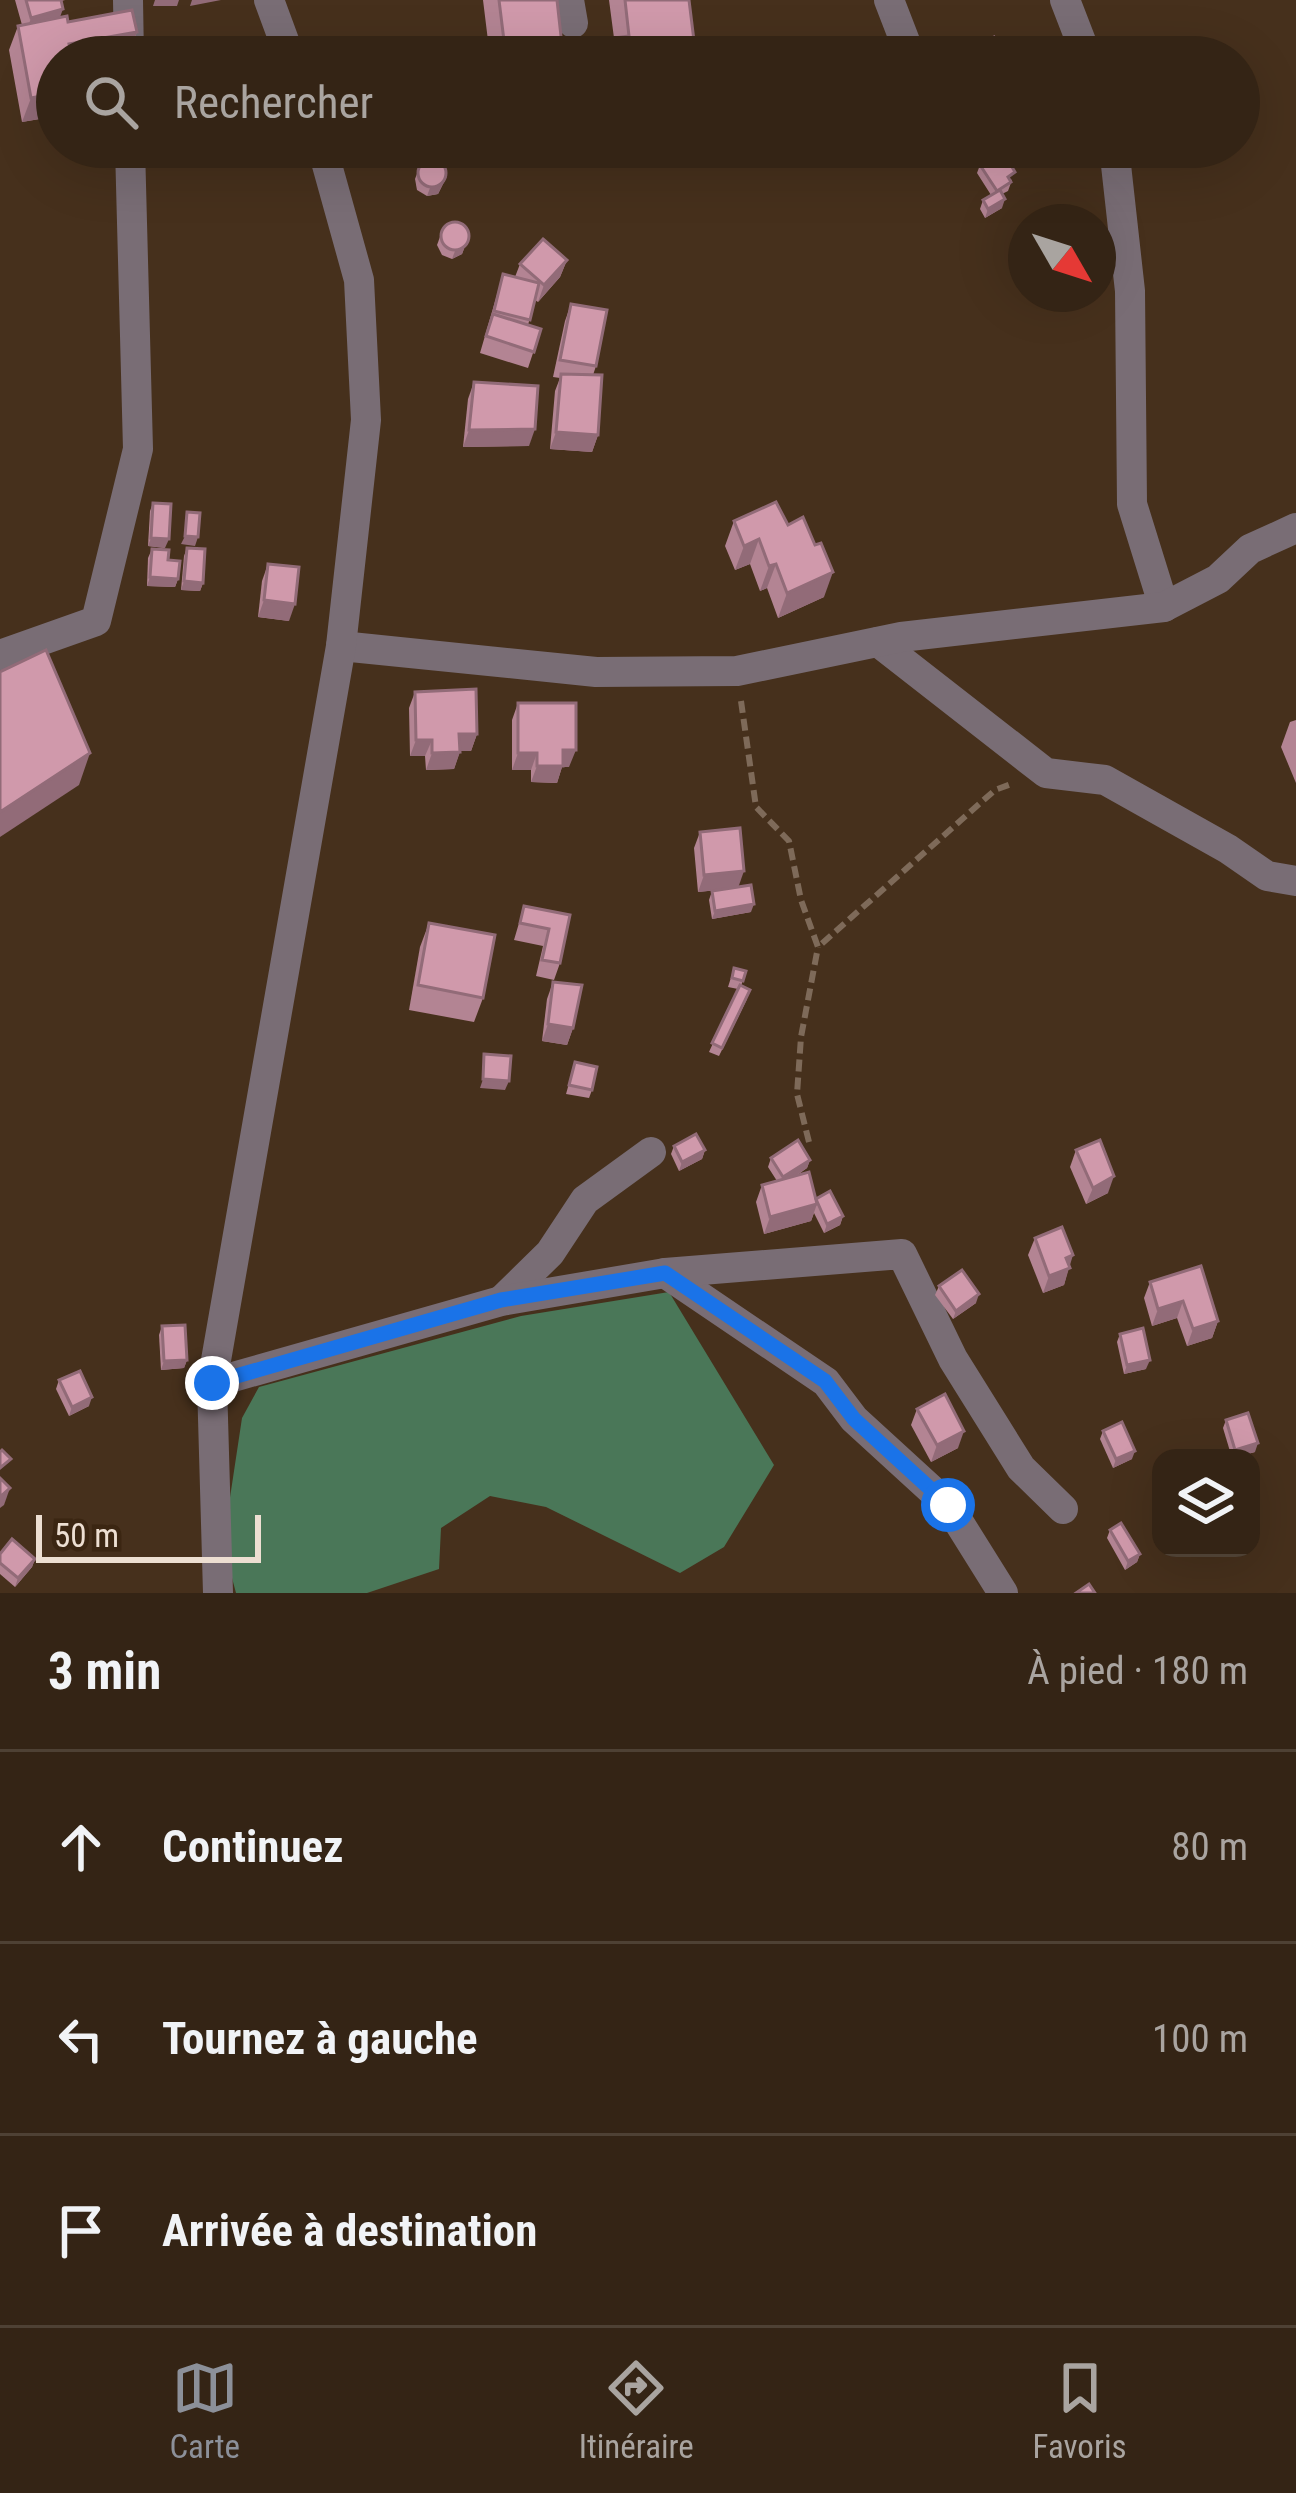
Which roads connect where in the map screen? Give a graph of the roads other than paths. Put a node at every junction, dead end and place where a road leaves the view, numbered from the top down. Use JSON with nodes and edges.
{"nodes":[{"id":1,"x":128,"y":0,"type":"edge"},
{"id":2,"x":269,"y":0,"type":"edge"},
{"id":3,"x":889,"y":0,"type":"edge"},
{"id":4,"x":1065,"y":0,"type":"edge"},
{"id":5,"x":129,"y":36,"type":"edge"},
{"id":6,"x":282,"y":36,"type":"edge"},
{"id":7,"x":902,"y":36,"type":"edge"},
{"id":8,"x":1079,"y":36,"type":"edge"},
{"id":9,"x":131,"y":168,"type":"edge"},
{"id":10,"x":328,"y":168,"type":"edge"},
{"id":11,"x":1116,"y":168,"type":"edge"},
{"id":12,"x":1296,"y":528,"type":"edge"},
{"id":13,"x":1164,"y":607,"type":"junction"},
{"id":14,"x":878,"y":642,"type":"junction"},
{"id":15,"x":341,"y":646,"type":"junction"},
{"id":16,"x":0,"y":655,"type":"edge"},
{"id":17,"x":1296,"y":881,"type":"edge"},
{"id":18,"x":651,"y":1151,"type":"dead end"},
{"id":19,"x":665,"y":1273,"type":"junction"},
{"id":20,"x":501,"y":1300,"type":"junction"},
{"id":21,"x":212,"y":1383,"type":"junction"},
{"id":22,"x":1063,"y":1509,"type":"dead end"},
{"id":23,"x":218,"y":1593,"type":"edge"},
{"id":24,"x":1003,"y":1593,"type":"edge"}],
"edges":[{"from":1,"to":5,"type":"street"},
{"from":2,"to":6,"type":"street"},
{"from":3,"to":7,"type":"street"},
{"from":4,"to":8,"type":"street"},
{"from":9,"to":16,"type":"street"},
{"from":10,"to":15,"type":"street"},
{"from":11,"to":13,"type":"street"},
{"from":12,"to":13,"type":"street"},
{"from":13,"to":14,"type":"street"},
{"from":14,"to":15,"type":"street"},
{"from":14,"to":17,"type":"street"},
{"from":15,"to":21,"type":"street"},
{"from":18,"to":20,"type":"street"},
{"from":19,"to":20,"type":"street"},
{"from":19,"to":22,"type":"street"},
{"from":19,"to":24,"type":"street"},
{"from":20,"to":21,"type":"street"},
{"from":21,"to":23,"type":"street"}]}
